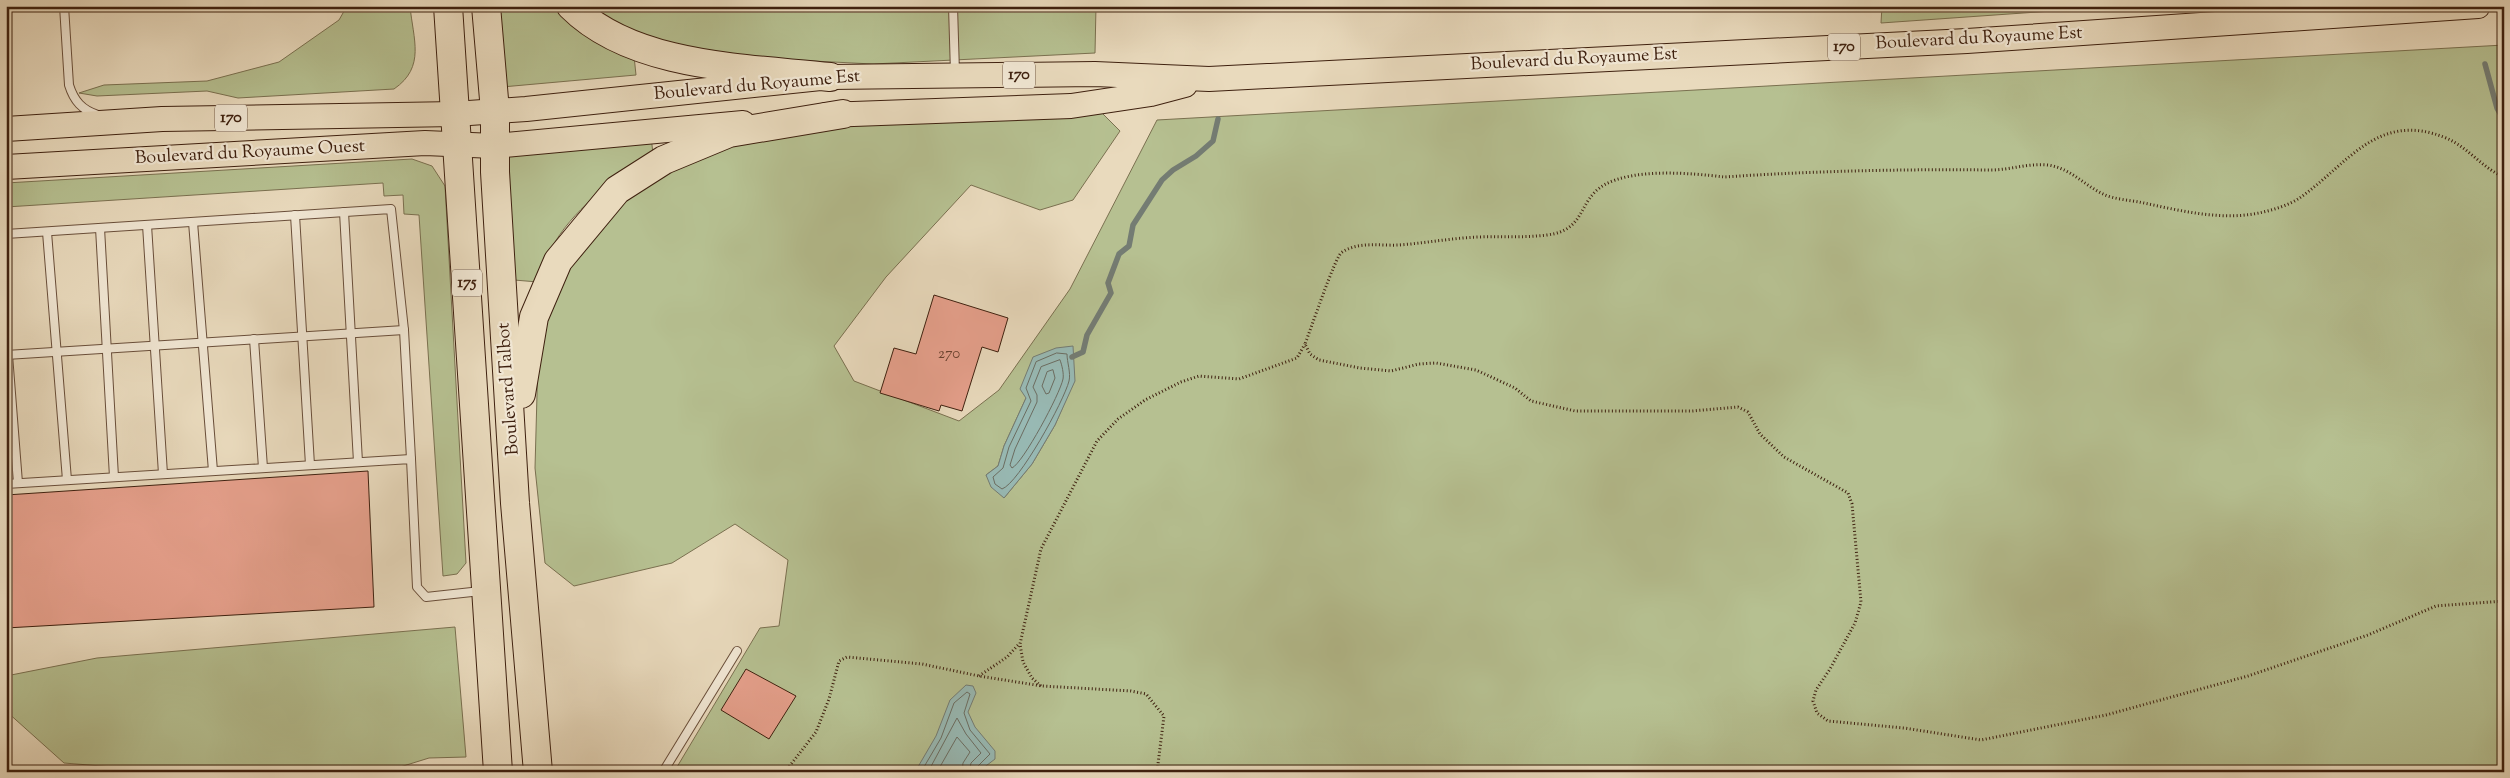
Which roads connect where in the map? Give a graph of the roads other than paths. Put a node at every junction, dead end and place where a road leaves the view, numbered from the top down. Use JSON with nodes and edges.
{"nodes":[{"id":1,"x":64,"y":6,"type":"edge"},
{"id":2,"x":448,"y":6,"type":"edge"},
{"id":3,"x":486,"y":6,"type":"edge"},
{"id":4,"x":571,"y":6,"type":"edge"},
{"id":5,"x":954,"y":6,"type":"edge"},
{"id":6,"x":2478,"y":6,"type":"edge"},
{"id":7,"x":956,"y":75,"type":"junction"},
{"id":8,"x":830,"y":76,"type":"junction"},
{"id":9,"x":1208,"y":79,"type":"junction"},
{"id":10,"x":495,"y":111,"type":"junction"},
{"id":11,"x":455,"y":114,"type":"junction"},
{"id":12,"x":843,"y":114,"type":"junction"},
{"id":13,"x":162,"y":119,"type":"junction"},
{"id":14,"x":6,"y":129,"type":"edge"},
{"id":15,"x":458,"y":145,"type":"junction"},
{"id":16,"x":494,"y":146,"type":"junction"},
{"id":17,"x":6,"y":167,"type":"edge"},
{"id":18,"x":344,"y":212,"type":"junction"},
{"id":19,"x":295,"y":215,"type":"junction"},
{"id":20,"x":193,"y":222,"type":"junction"},
{"id":21,"x":147,"y":225,"type":"junction"},
{"id":22,"x":100,"y":228,"type":"junction"},
{"id":23,"x":47,"y":232,"type":"junction"},
{"id":24,"x":6,"y":234,"type":"edge"},
{"id":25,"x":404,"y":330,"type":"junction"},
{"id":26,"x":351,"y":333,"type":"junction"},
{"id":27,"x":302,"y":336,"type":"junction"},
{"id":28,"x":254,"y":339,"type":"junction"},
{"id":29,"x":203,"y":342,"type":"junction"},
{"id":30,"x":155,"y":346,"type":"junction"},
{"id":31,"x":107,"y":348,"type":"junction"},
{"id":32,"x":56,"y":352,"type":"junction"},
{"id":33,"x":7,"y":355,"type":"edge"},
{"id":34,"x":411,"y":459,"type":"junction"},
{"id":35,"x":358,"y":462,"type":"junction"},
{"id":36,"x":310,"y":465,"type":"junction"},
{"id":37,"x":262,"y":468,"type":"junction"},
{"id":38,"x":213,"y":471,"type":"junction"},
{"id":39,"x":163,"y":474,"type":"junction"},
{"id":40,"x":114,"y":477,"type":"junction"},
{"id":41,"x":67,"y":480,"type":"junction"},
{"id":42,"x":515,"y":480,"type":"junction"},
{"id":43,"x":18,"y":483,"type":"junction"},
{"id":44,"x":6,"y":484,"type":"edge"},
{"id":45,"x":487,"y":590,"type":"junction"},
{"id":46,"x":737,"y":651,"type":"dead end"},
{"id":47,"x":498,"y":772,"type":"edge"},
{"id":48,"x":538,"y":772,"type":"edge"},
{"id":49,"x":663,"y":772,"type":"edge"}],
"edges":[{"from":1,"to":13,"type":"lane"},
{"from":2,"to":11,"type":"highway","name":"Boulevard Talbot","number":"175"},
{"from":3,"to":10,"type":"highway","name":"Boulevard Talbot","number":"175"},
{"from":4,"to":8,"type":"highway"},
{"from":5,"to":7,"type":"lane"},
{"from":6,"to":9,"type":"main road","name":"Boulevard du Royaume Est","number":"170"},
{"from":7,"to":8,"type":"main road","name":"Boulevard du Royaume Est","number":"170"},
{"from":7,"to":9,"type":"main road","name":"Boulevard du Royaume Est","number":"170"},
{"from":8,"to":10,"type":"main road","name":"Boulevard du Royaume Est","number":"170"},
{"from":9,"to":12,"type":"main road","name":"Boulevard du Royaume Est","number":"170"},
{"from":10,"to":11,"type":"main road","name":"Boulevard du Royaume Est","number":"170"},
{"from":10,"to":16,"type":"highway","name":"Boulevard Talbot","number":"175"},
{"from":11,"to":13,"type":"main road","name":"Boulevard du Royaume Ouest","number":"170"},
{"from":11,"to":15,"type":"highway","name":"Boulevard Talbot","number":"175"},
{"from":12,"to":16,"type":"main road","name":"Boulevard du Royaume Est","number":"170"},
{"from":12,"to":42,"type":"highway"},
{"from":13,"to":14,"type":"main road","name":"Boulevard du Royaume Ouest","number":"170"},
{"from":15,"to":16,"type":"main road","name":"Boulevard du Royaume Ouest","number":"170"},
{"from":15,"to":17,"type":"main road","name":"Boulevard du Royaume Ouest","number":"170"},
{"from":15,"to":45,"type":"highway","name":"Boulevard Talbot","number":"175"},
{"from":16,"to":42,"type":"highway","name":"Boulevard Talbot","number":"175"},
{"from":18,"to":19,"type":"lane"},
{"from":18,"to":25,"type":"lane"},
{"from":18,"to":26,"type":"lane"},
{"from":19,"to":20,"type":"lane"},
{"from":19,"to":27,"type":"lane"},
{"from":20,"to":21,"type":"lane"},
{"from":20,"to":29,"type":"lane"},
{"from":21,"to":22,"type":"lane"},
{"from":21,"to":30,"type":"lane"},
{"from":22,"to":23,"type":"lane"},
{"from":22,"to":31,"type":"lane"},
{"from":23,"to":24,"type":"lane"},
{"from":23,"to":32,"type":"lane"},
{"from":25,"to":26,"type":"lane"},
{"from":25,"to":34,"type":"lane"},
{"from":26,"to":27,"type":"lane"},
{"from":26,"to":35,"type":"lane"},
{"from":27,"to":28,"type":"lane"},
{"from":27,"to":36,"type":"lane"},
{"from":28,"to":29,"type":"lane"},
{"from":28,"to":37,"type":"lane"},
{"from":29,"to":30,"type":"lane"},
{"from":29,"to":38,"type":"lane"},
{"from":30,"to":31,"type":"lane"},
{"from":30,"to":39,"type":"lane"},
{"from":31,"to":32,"type":"lane"},
{"from":31,"to":40,"type":"lane"},
{"from":32,"to":33,"type":"lane"},
{"from":32,"to":41,"type":"lane"},
{"from":33,"to":43,"type":"lane"},
{"from":34,"to":35,"type":"lane"},
{"from":34,"to":45,"type":"lane"},
{"from":35,"to":36,"type":"lane"},
{"from":36,"to":37,"type":"lane"},
{"from":37,"to":38,"type":"lane"},
{"from":38,"to":39,"type":"lane"},
{"from":39,"to":40,"type":"lane"},
{"from":40,"to":41,"type":"lane"},
{"from":41,"to":43,"type":"lane"},
{"from":42,"to":48,"type":"highway","name":"Boulevard Talbot","number":"175"},
{"from":43,"to":44,"type":"lane"},
{"from":45,"to":47,"type":"highway","name":"Boulevard Talbot","number":"175"},
{"from":46,"to":49,"type":"lane"}]}
